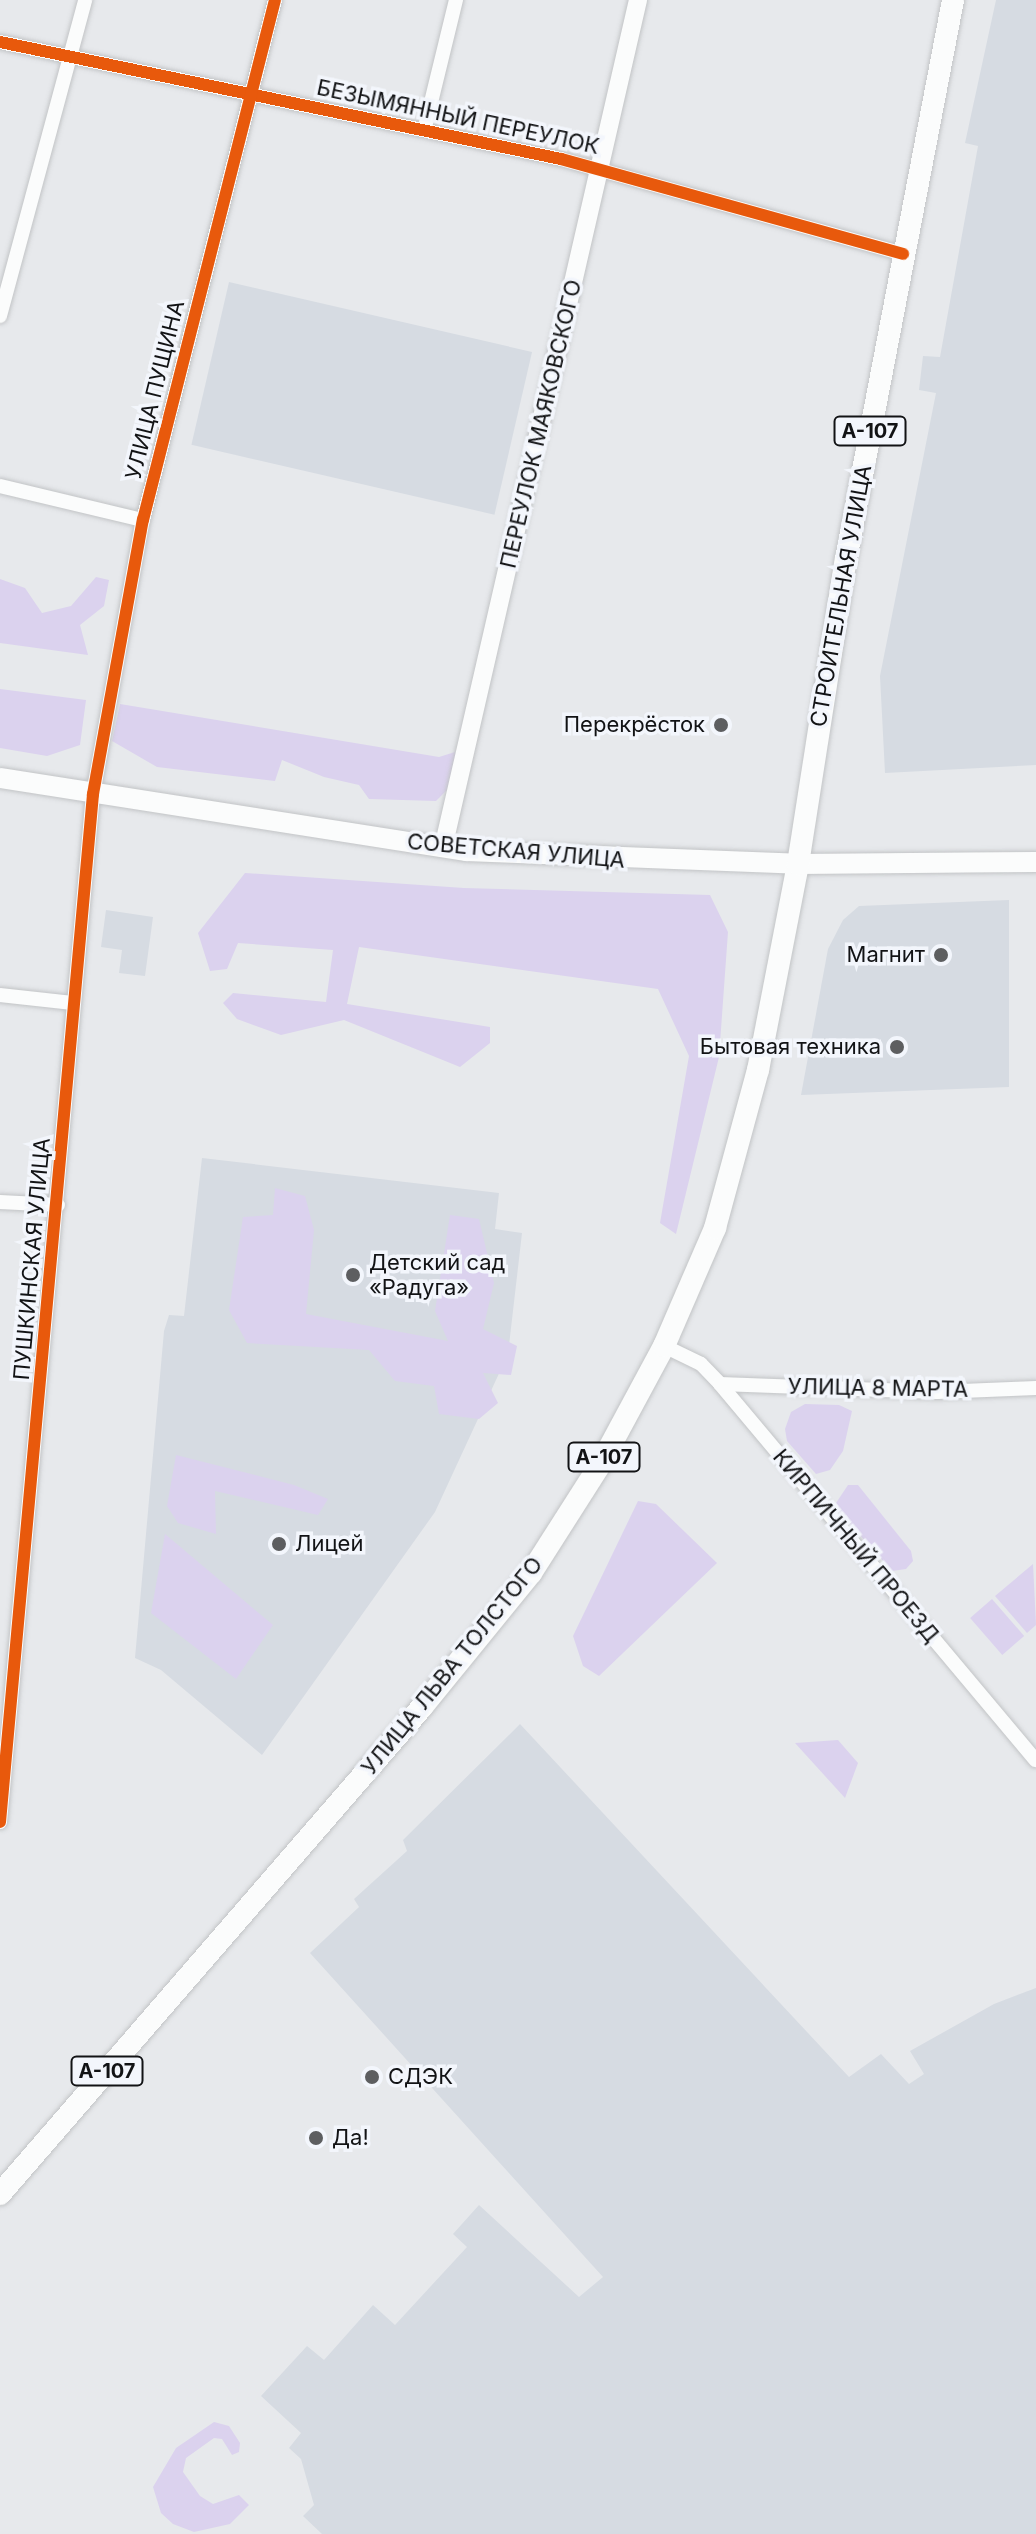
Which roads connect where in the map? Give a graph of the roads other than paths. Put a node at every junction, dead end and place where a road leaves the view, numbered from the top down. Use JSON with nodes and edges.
{"nodes":[{"id":1,"x":85,"y":0,"type":"edge"},
{"id":2,"x":275,"y":0,"type":"edge"},
{"id":3,"x":456,"y":0,"type":"edge"},
{"id":4,"x":638,"y":0,"type":"edge"},
{"id":5,"x":953,"y":0,"type":"edge"},
{"id":6,"x":0,"y":42,"type":"edge"},
{"id":7,"x":69,"y":59,"type":"junction"},
{"id":8,"x":251,"y":94,"type":"junction"},
{"id":9,"x":425,"y":127,"type":"junction"},
{"id":10,"x":599,"y":168,"type":"junction"},
{"id":11,"x":903,"y":254,"type":"junction"},
{"id":12,"x":0,"y":316,"type":"edge"},
{"id":13,"x":0,"y":486,"type":"edge"},
{"id":14,"x":143,"y":520,"type":"junction"},
{"id":15,"x":0,"y":778,"type":"edge"},
{"id":16,"x":93,"y":794,"type":"junction"},
{"id":17,"x":443,"y":848,"type":"junction"},
{"id":18,"x":1036,"y":862,"type":"edge"},
{"id":19,"x":798,"y":864,"type":"junction"},
{"id":20,"x":0,"y":995,"type":"edge"},
{"id":21,"x":73,"y":1003,"type":"junction"},
{"id":22,"x":0,"y":1202,"type":"edge"},
{"id":23,"x":58,"y":1205,"type":"junction"},
{"id":24,"x":664,"y":1346,"type":"junction"},
{"id":25,"x":720,"y":1384,"type":"junction"},
{"id":26,"x":1036,"y":1388,"type":"edge"},
{"id":27,"x":1036,"y":1760,"type":"edge"},
{"id":28,"x":0,"y":1822,"type":"edge"},
{"id":29,"x":0,"y":2194,"type":"edge"}],
"edges":[{"from":1,"to":7,"type":"street"},
{"from":2,"to":8,"type":"street","name":"УЛИЦА ПУЩИНА"},
{"from":3,"to":9,"type":"street"},
{"from":4,"to":10,"type":"street","name":"ПЕРЕУЛОК МАЯКОВСКОГО"},
{"from":5,"to":11,"type":"highway","name":"СТРОИТЕЛЬНАЯ УЛИЦА","number":"А-107"},
{"from":6,"to":7,"type":"street","name":"БЕЗЫМЯННЫЙ ПЕРЕУЛОК"},
{"from":7,"to":8,"type":"street","name":"БЕЗЫМЯННЫЙ ПЕРЕУЛОК"},
{"from":7,"to":12,"type":"street"},
{"from":8,"to":9,"type":"street","name":"БЕЗЫМЯННЫЙ ПЕРЕУЛОК"},
{"from":8,"to":14,"type":"street","name":"УЛИЦА ПУЩИНА"},
{"from":9,"to":10,"type":"street","name":"БЕЗЫМЯННЫЙ ПЕРЕУЛОК"},
{"from":10,"to":11,"type":"street","name":"БЕЗЫМЯННЫЙ ПЕРЕУЛОК"},
{"from":10,"to":17,"type":"street","name":"ПЕРЕУЛОК МАЯКОВСКОГО"},
{"from":11,"to":19,"type":"highway","name":"СТРОИТЕЛЬНАЯ УЛИЦА","number":"А-107"},
{"from":13,"to":14,"type":"street"},
{"from":14,"to":16,"type":"street","name":"УЛИЦА ПУЩИНА"},
{"from":15,"to":16,"type":"main road","name":"СОВЕТСКАЯ УЛИЦА"},
{"from":16,"to":17,"type":"main road","name":"СОВЕТСКАЯ УЛИЦА"},
{"from":16,"to":21,"type":"street","name":"ПУШКИНСКАЯ УЛИЦА"},
{"from":17,"to":19,"type":"main road","name":"СОВЕТСКАЯ УЛИЦА"},
{"from":18,"to":19,"type":"main road","name":"СОВЕТСКАЯ УЛИЦА"},
{"from":19,"to":24,"type":"highway","name":"УЛИЦА ЛЬВА ТОЛСТОГО","number":"А-107"},
{"from":20,"to":21,"type":"street"},
{"from":21,"to":23,"type":"street","name":"ПУШКИНСКАЯ УЛИЦА"},
{"from":22,"to":23,"type":"street"},
{"from":23,"to":28,"type":"street","name":"ПУШКИНСКАЯ УЛИЦА"},
{"from":24,"to":25,"type":"street","name":"КИРПИЧНЫЙ ПРОЕЗД"},
{"from":24,"to":29,"type":"highway","name":"УЛИЦА ЛЬВА ТОЛСТОГО","number":"А-107"},
{"from":25,"to":26,"type":"street","name":"УЛИЦА 8 МАРТА"},
{"from":25,"to":27,"type":"street","name":"КИРПИЧНЫЙ ПРОЕЗД"}]}
